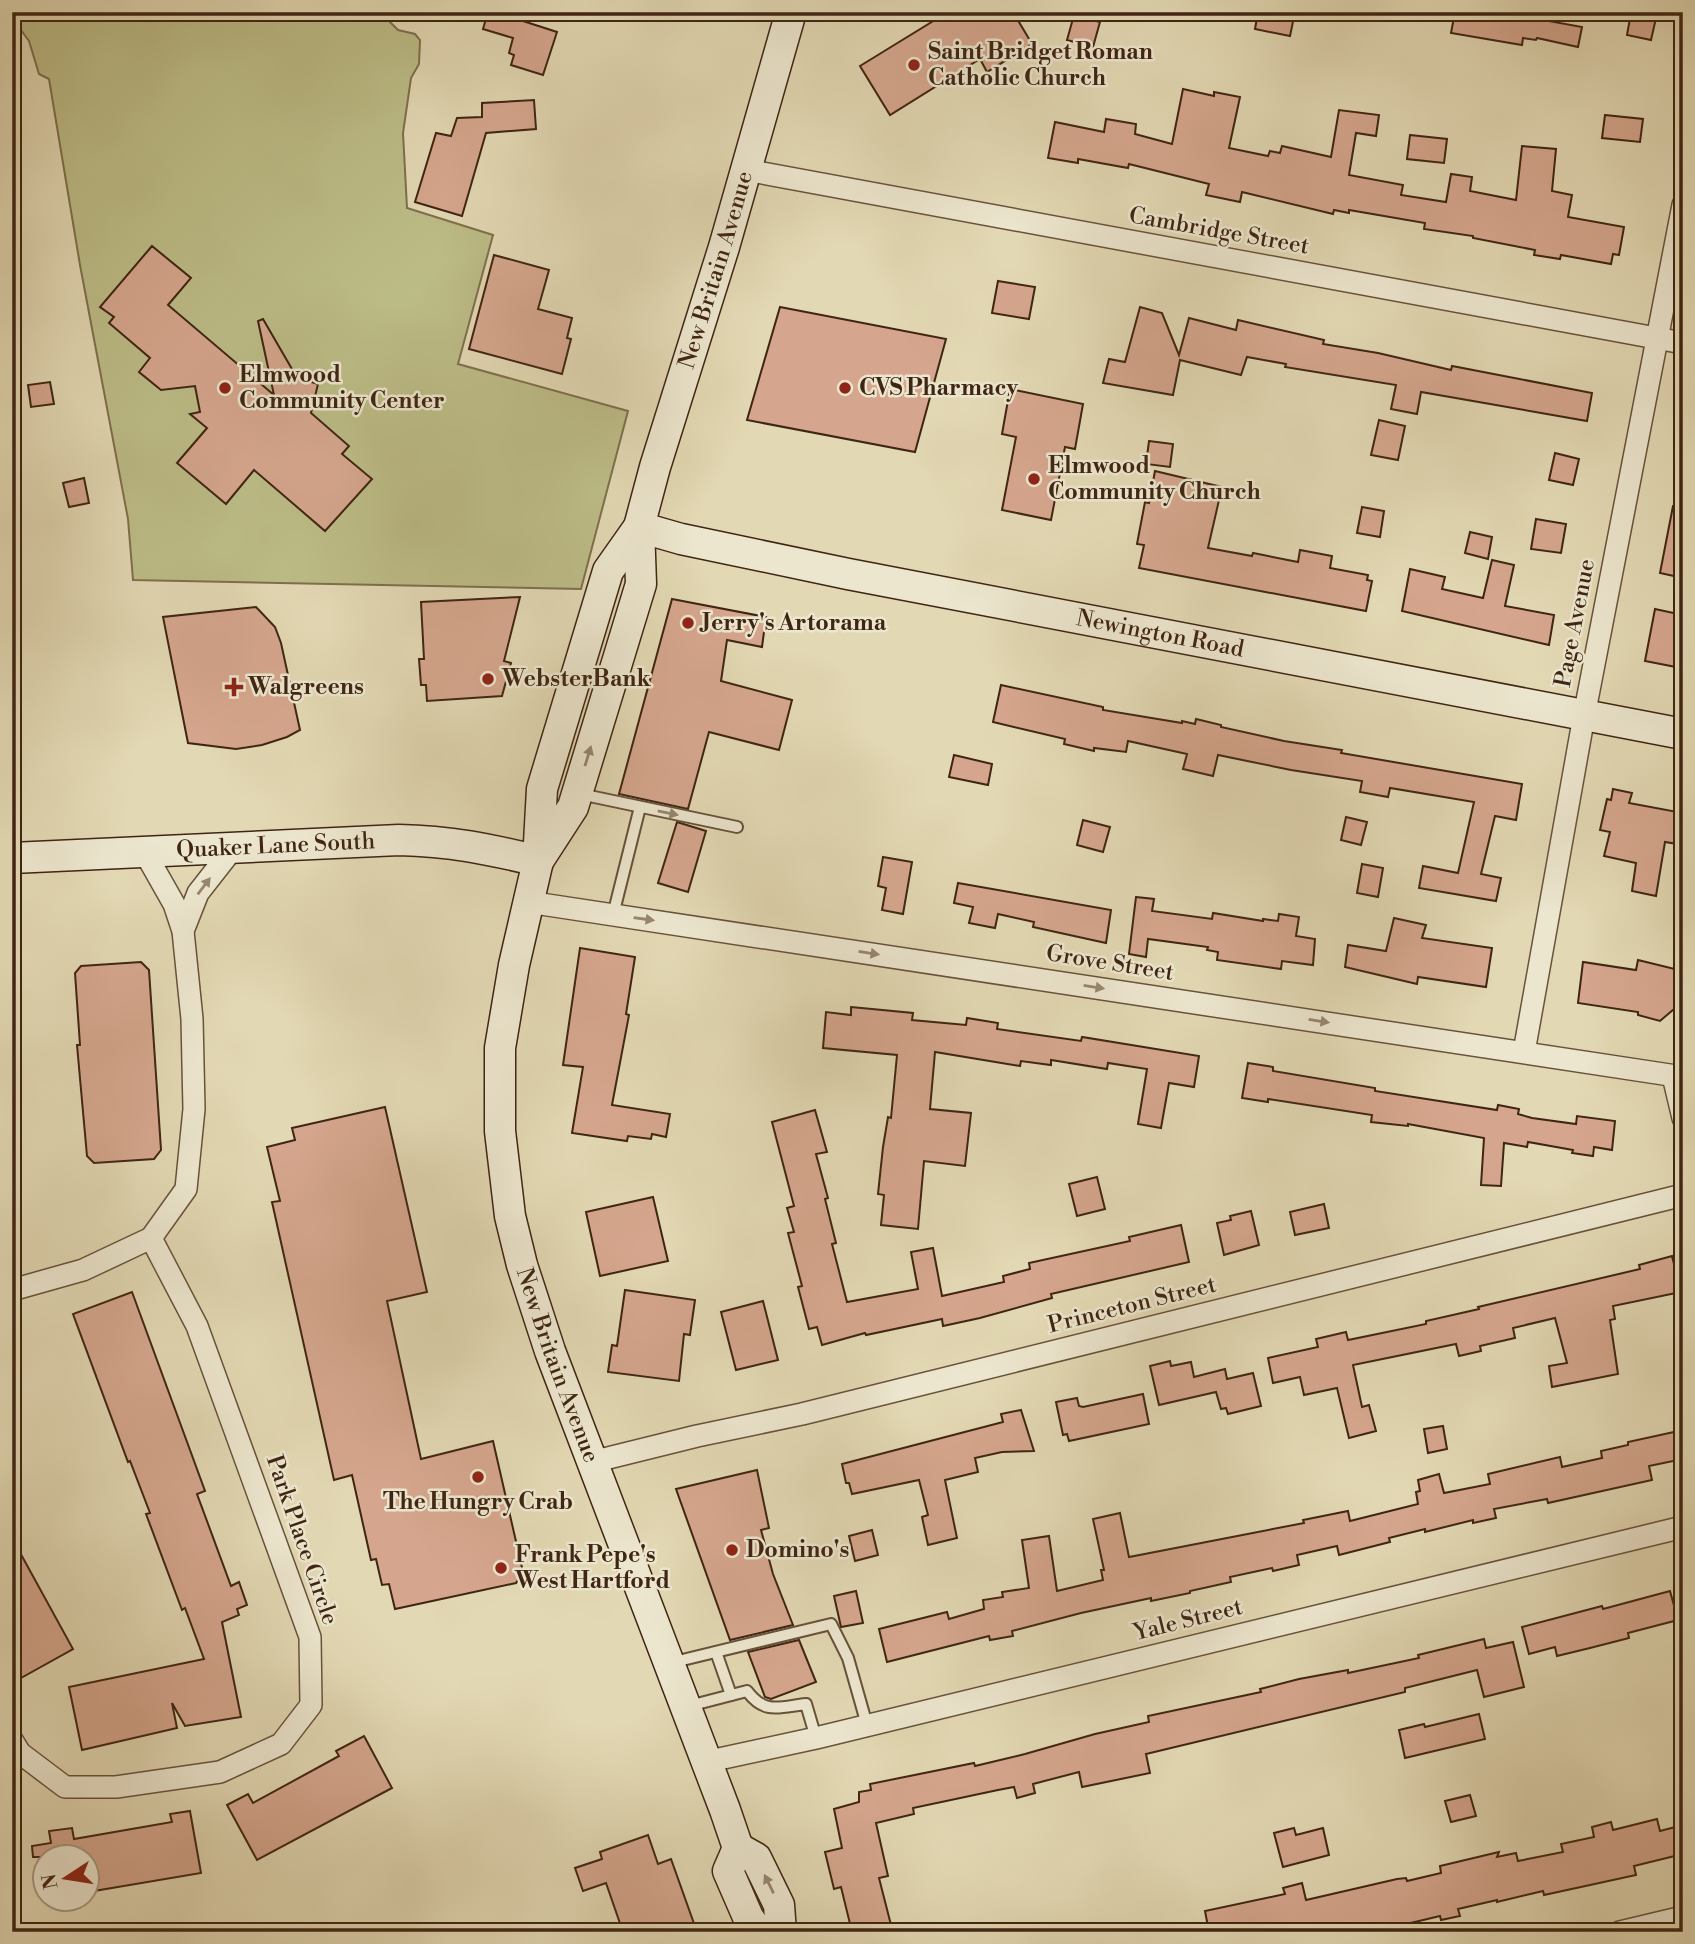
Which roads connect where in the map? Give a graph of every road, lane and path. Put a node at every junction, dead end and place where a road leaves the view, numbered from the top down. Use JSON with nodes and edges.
{"nodes":[{"id":1,"x":791,"y":12,"type":"edge"},
{"id":2,"x":746,"y":170,"type":"junction"},
{"id":3,"x":1683,"y":205,"type":"edge"},
{"id":4,"x":1658,"y":338,"type":"junction"},
{"id":5,"x":1683,"y":343,"type":"edge"},
{"id":6,"x":639,"y":527,"type":"junction"},
{"id":7,"x":1584,"y":716,"type":"junction"},
{"id":8,"x":1683,"y":734,"type":"edge"},
{"id":9,"x":577,"y":794,"type":"junction"},
{"id":10,"x":640,"y":807,"type":"junction"},
{"id":11,"x":737,"y":827,"type":"dead end"},
{"id":12,"x":234,"y":847,"type":"junction"},
{"id":13,"x":144,"y":851,"type":"junction"},
{"id":14,"x":12,"y":858,"type":"edge"},
{"id":15,"x":538,"y":861,"type":"junction"},
{"id":16,"x":528,"y":902,"type":"junction"},
{"id":17,"x":613,"y":915,"type":"junction"},
{"id":18,"x":183,"y":931,"type":"junction"},
{"id":19,"x":1524,"y":1052,"type":"junction"},
{"id":20,"x":1678,"y":1076,"type":"edge"},
{"id":21,"x":1683,"y":1118,"type":"edge"},
{"id":22,"x":1683,"y":1195,"type":"edge"},
{"id":23,"x":151,"y":1238,"type":"junction"},
{"id":24,"x":12,"y":1290,"type":"edge"},
{"id":25,"x":592,"y":1462,"type":"junction"},
{"id":26,"x":1683,"y":1527,"type":"edge"},
{"id":27,"x":716,"y":1652,"type":"junction"},
{"id":28,"x":667,"y":1664,"type":"junction"},
{"id":29,"x":731,"y":1695,"type":"junction"},
{"id":30,"x":684,"y":1707,"type":"junction"},
{"id":31,"x":867,"y":1725,"type":"junction"},
{"id":32,"x":816,"y":1738,"type":"junction"},
{"id":33,"x":12,"y":1740,"type":"edge"},
{"id":34,"x":705,"y":1762,"type":"junction"},
{"id":35,"x":738,"y":1849,"type":"junction"},
{"id":36,"x":1683,"y":1917,"type":"edge"},
{"id":37,"x":758,"y":1932,"type":"edge"},
{"id":38,"x":781,"y":1932,"type":"edge"},
{"id":39,"x":1620,"y":1932,"type":"edge"}],
"edges":[{"from":1,"to":2,"type":"main road","name":"New Britain Avenue"},
{"from":2,"to":4,"type":"street","name":"Cambridge Street"},
{"from":2,"to":6,"type":"main road","name":"New Britain Avenue"},
{"from":3,"to":4,"type":"street","name":"Page Avenue"},
{"from":4,"to":5,"type":"street","name":"Cambridge Street"},
{"from":4,"to":7,"type":"street","name":"Page Avenue"},
{"from":6,"to":7,"type":"main road","name":"Newington Road"},
{"from":9,"to":6,"type":"main road","name":"New Britain Avenue","one_way":true},
{"from":6,"to":15,"type":"main road","name":"New Britain Avenue"},
{"from":7,"to":8,"type":"main road","name":"Newington Road"},
{"from":7,"to":19,"type":"street","name":"Page Avenue"},
{"from":9,"to":10,"type":"lane"},
{"from":9,"to":15,"type":"main road","name":"New Britain Avenue"},
{"from":10,"to":11,"type":"lane","one_way":true},
{"from":10,"to":17,"type":"lane"},
{"from":12,"to":13,"type":"main road","name":"Quaker Lane South"},
{"from":12,"to":15,"type":"main road","name":"Quaker Lane South"},
{"from":18,"to":12,"type":"street","one_way":true},
{"from":13,"to":14,"type":"main road","name":"Quaker Lane South"},
{"from":13,"to":18,"type":"street"},
{"from":15,"to":16,"type":"main road","name":"New Britain Avenue"},
{"from":16,"to":17,"type":"street","name":"Grove Street"},
{"from":16,"to":25,"type":"main road","name":"New Britain Avenue"},
{"from":17,"to":19,"type":"street","name":"Grove Street","one_way":true},
{"from":18,"to":23,"type":"street"},
{"from":19,"to":20,"type":"street","name":"Grove Street"},
{"from":20,"to":21,"type":"street"},
{"from":22,"to":25,"type":"street","name":"Princeton Street"},
{"from":23,"to":24,"type":"street"},
{"from":23,"to":33,"type":"street","name":"Park Place Circle"},
{"from":25,"to":28,"type":"main road","name":"New Britain Avenue"},
{"from":26,"to":31,"type":"street","name":"Yale Street"},
{"from":27,"to":28,"type":"lane"},
{"from":27,"to":29,"type":"lane"},
{"from":27,"to":31,"type":"lane"},
{"from":28,"to":30,"type":"main road","name":"New Britain Avenue"},
{"from":29,"to":30,"type":"lane"},
{"from":29,"to":32,"type":"lane"},
{"from":30,"to":34,"type":"main road","name":"New Britain Avenue"},
{"from":31,"to":32,"type":"street","name":"Yale Street"},
{"from":32,"to":34,"type":"street","name":"Yale Street"},
{"from":34,"to":35,"type":"main road","name":"New Britain Avenue"},
{"from":35,"to":37,"type":"main road"},
{"from":38,"to":35,"type":"main road","name":"New Britain Avenue","one_way":true},
{"from":36,"to":39,"type":"street"}]}
